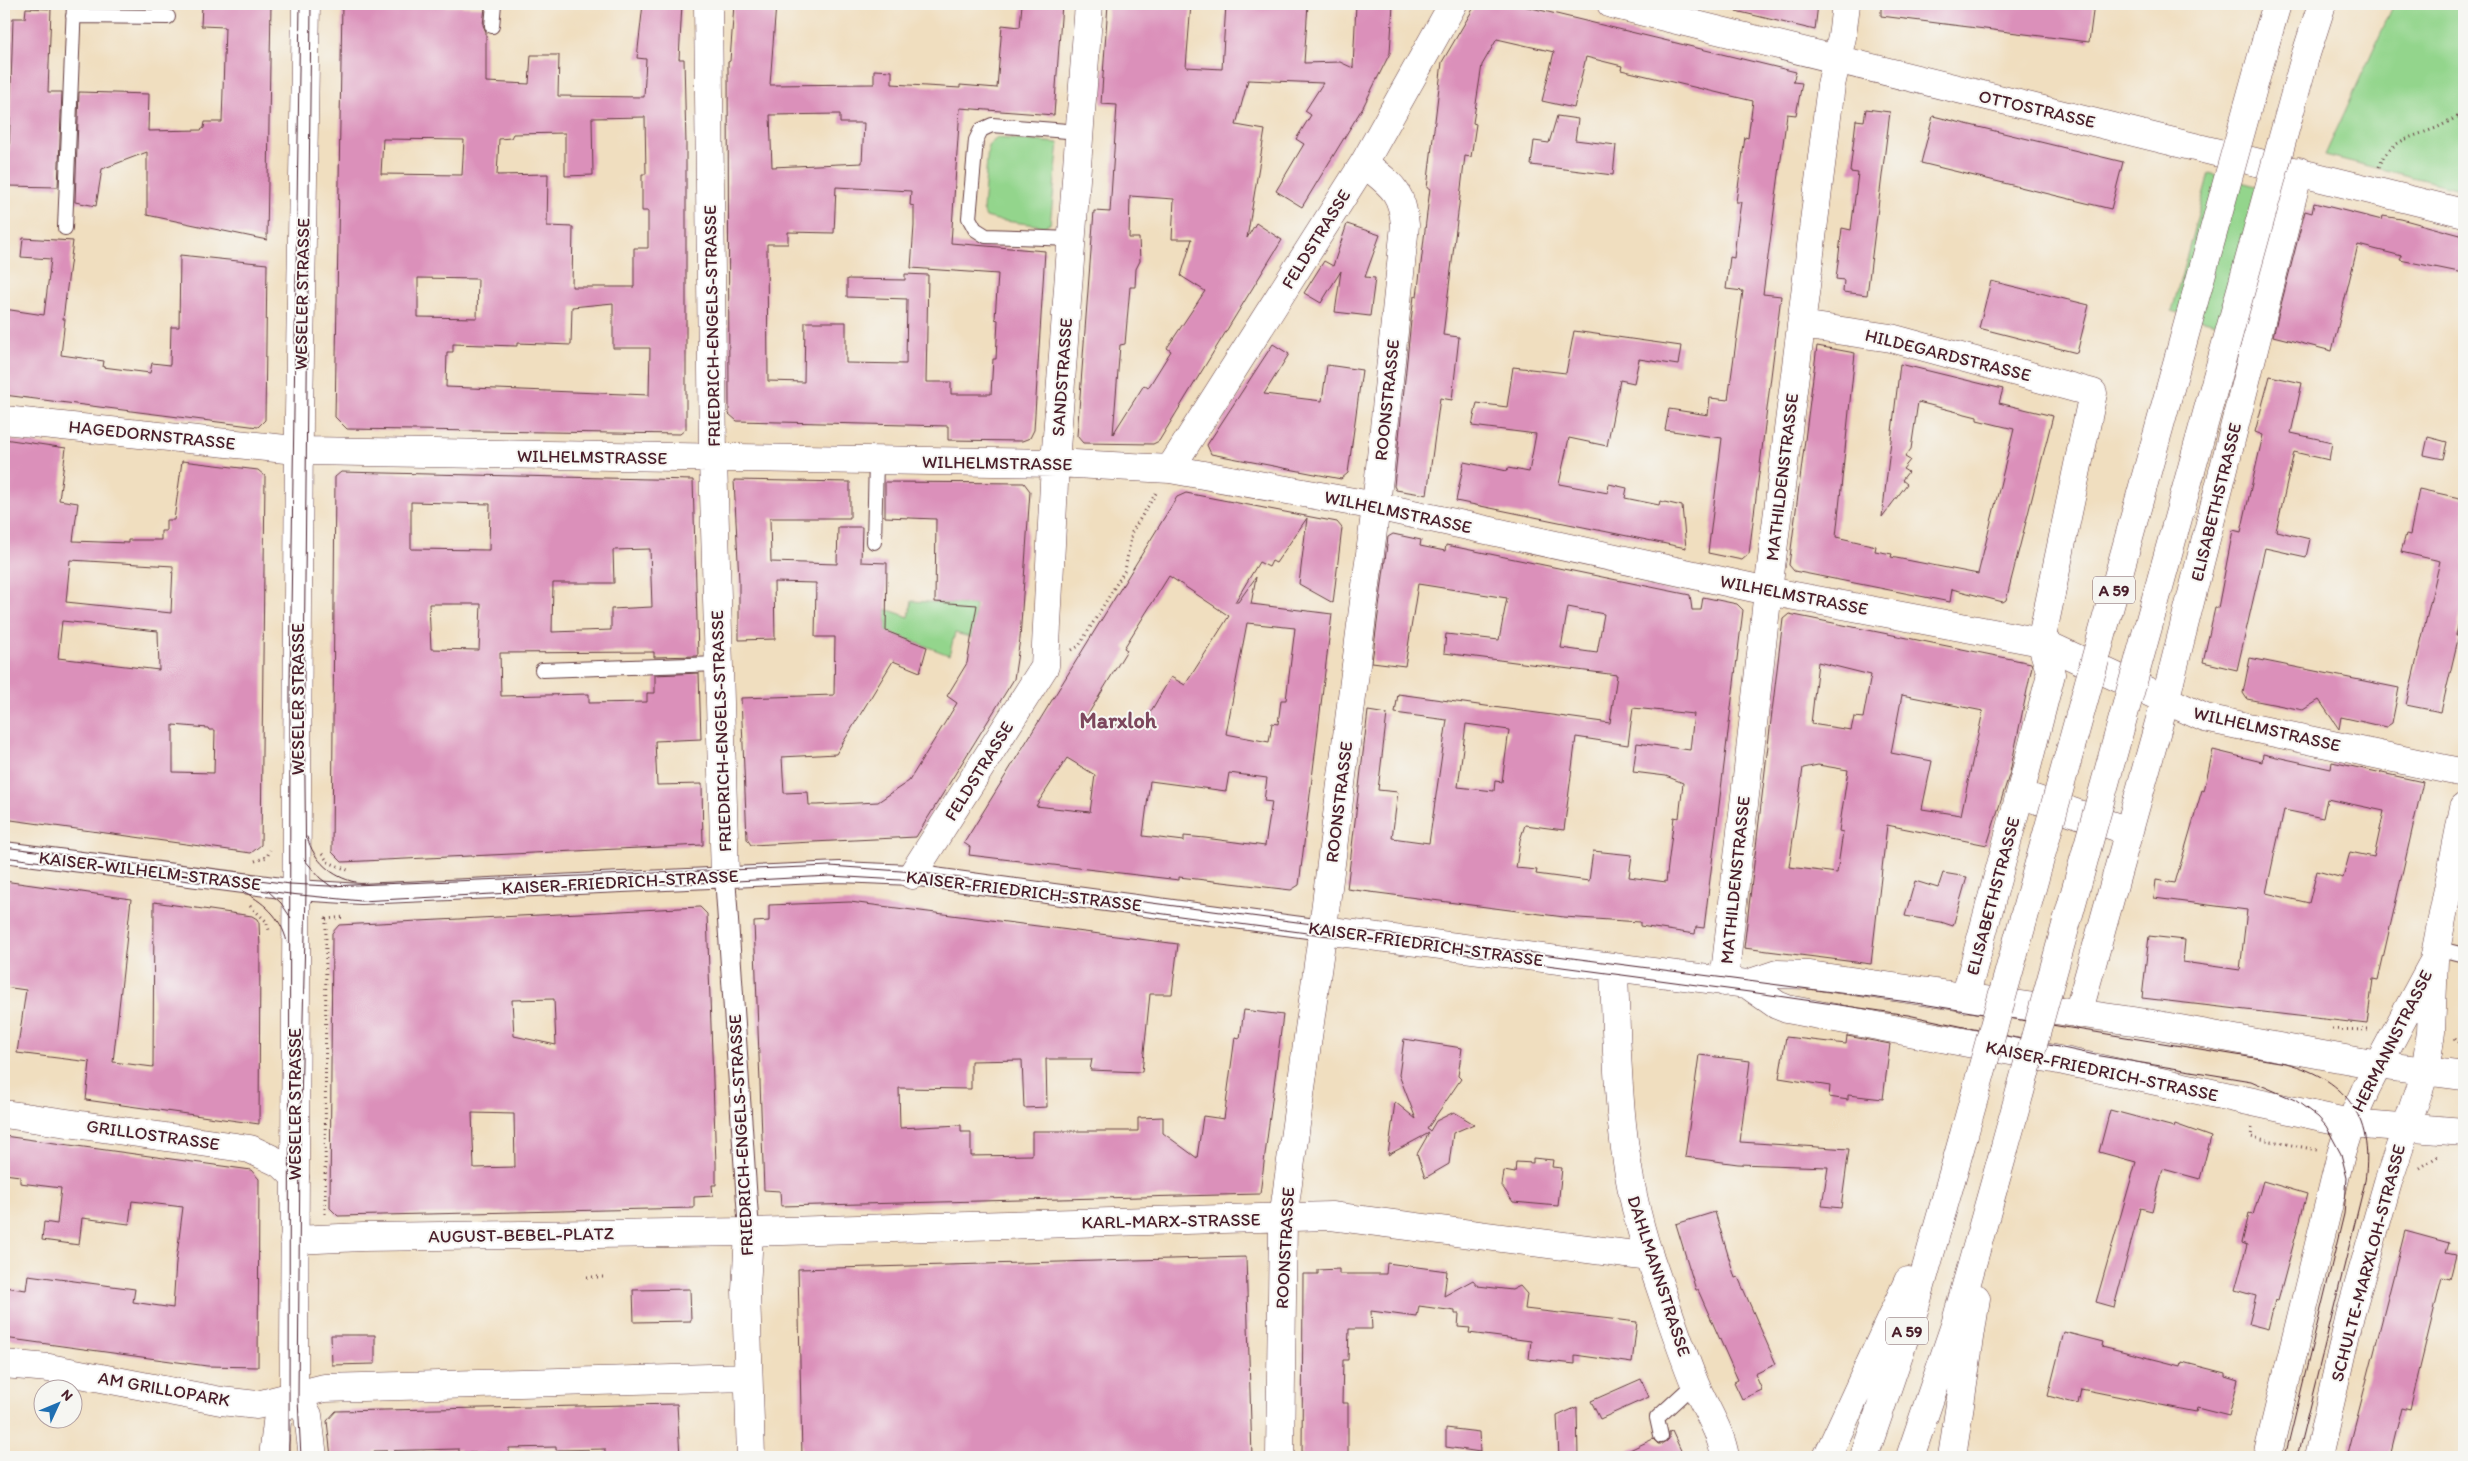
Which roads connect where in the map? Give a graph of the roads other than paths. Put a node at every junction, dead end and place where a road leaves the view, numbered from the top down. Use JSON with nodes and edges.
{"nodes":[{"id":1,"x":306,"y":4,"type":"edge"},
{"id":2,"x":494,"y":4,"type":"edge"},
{"id":3,"x":708,"y":4,"type":"edge"},
{"id":4,"x":1089,"y":4,"type":"edge"},
{"id":5,"x":1453,"y":4,"type":"edge"},
{"id":6,"x":1611,"y":4,"type":"edge"},
{"id":7,"x":1846,"y":4,"type":"edge"},
{"id":8,"x":2278,"y":4,"type":"edge"},
{"id":9,"x":2322,"y":4,"type":"edge"},
{"id":10,"x":74,"y":10,"type":"edge"},
{"id":11,"x":168,"y":17,"type":"dead end"},
{"id":12,"x":492,"y":26,"type":"dead end"},
{"id":13,"x":1836,"y":61,"type":"junction"},
{"id":14,"x":1080,"y":132,"type":"junction"},
{"id":15,"x":1364,"y":163,"type":"junction"},
{"id":16,"x":2299,"y":171,"type":"junction"},
{"id":17,"x":2464,"y":213,"type":"edge"},
{"id":18,"x":65,"y":228,"type":"dead end"},
{"id":19,"x":1072,"y":239,"type":"junction"},
{"id":20,"x":1801,"y":325,"type":"junction"},
{"id":21,"x":2093,"y":393,"type":"joint"},
{"id":22,"x":4,"y":420,"type":"edge"},
{"id":23,"x":300,"y":450,"type":"junction"},
{"id":24,"x":713,"y":459,"type":"junction"},
{"id":25,"x":876,"y":461,"type":"junction"},
{"id":26,"x":1056,"y":463,"type":"junction"},
{"id":27,"x":1170,"y":469,"type":"junction"},
{"id":28,"x":1376,"y":506,"type":"junction"},
{"id":29,"x":874,"y":542,"type":"dead end"},
{"id":30,"x":1768,"y":591,"type":"junction"},
{"id":31,"x":2041,"y":642,"type":"junction"},
{"id":32,"x":719,"y":664,"type":"junction"},
{"id":33,"x":1045,"y":666,"type":"joint"},
{"id":34,"x":542,"y":670,"type":"dead end"},
{"id":35,"x":2165,"y":701,"type":"junction"},
{"id":36,"x":2464,"y":773,"type":"edge"},
{"id":37,"x":2020,"y":794,"type":"junction"},
{"id":38,"x":2464,"y":807,"type":"edge"},
{"id":39,"x":2128,"y":831,"type":"junction"},
{"id":40,"x":4,"y":852,"type":"edge"},
{"id":41,"x":912,"y":875,"type":"junction"},
{"id":42,"x":726,"y":876,"type":"junction"},
{"id":43,"x":297,"y":890,"type":"junction"},
{"id":44,"x":1322,"y":930,"type":"junction"},
{"id":45,"x":2435,"y":954,"type":"junction"},
{"id":46,"x":2464,"y":955,"type":"edge"},
{"id":47,"x":1614,"y":969,"type":"junction"},
{"id":48,"x":1736,"y":983,"type":"junction"},
{"id":49,"x":1965,"y":998,"type":"junction"},
{"id":50,"x":2078,"y":1014,"type":"junction"},
{"id":51,"x":2378,"y":1065,"type":"junction"},
{"id":52,"x":2425,"y":1072,"type":"junction"},
{"id":53,"x":2464,"y":1076,"type":"edge"},
{"id":54,"x":4,"y":1114,"type":"edge"},
{"id":55,"x":2350,"y":1123,"type":"junction"},
{"id":56,"x":2406,"y":1128,"type":"junction"},
{"id":57,"x":2464,"y":1132,"type":"edge"},
{"id":58,"x":295,"y":1177,"type":"junction"},
{"id":59,"x":1944,"y":1203,"type":"junction"},
{"id":60,"x":1986,"y":1216,"type":"junction"},
{"id":61,"x":1282,"y":1219,"type":"junction"},
{"id":62,"x":749,"y":1232,"type":"junction"},
{"id":63,"x":294,"y":1240,"type":"junction"},
{"id":64,"x":1650,"y":1257,"type":"junction"},
{"id":65,"x":4,"y":1364,"type":"edge"},
{"id":66,"x":748,"y":1377,"type":"junction"},
{"id":67,"x":1695,"y":1383,"type":"junction"},
{"id":68,"x":294,"y":1395,"type":"junction"},
{"id":69,"x":1661,"y":1436,"type":"dead end"},
{"id":70,"x":273,"y":1457,"type":"edge"},
{"id":71,"x":313,"y":1457,"type":"edge"},
{"id":72,"x":751,"y":1457,"type":"edge"},
{"id":73,"x":1280,"y":1457,"type":"edge"},
{"id":74,"x":1725,"y":1457,"type":"edge"},
{"id":75,"x":1827,"y":1457,"type":"edge"},
{"id":76,"x":1864,"y":1457,"type":"edge"},
{"id":77,"x":1910,"y":1457,"type":"edge"},
{"id":78,"x":1952,"y":1457,"type":"edge"},
{"id":79,"x":2267,"y":1457,"type":"edge"},
{"id":80,"x":2318,"y":1457,"type":"edge"}],
"edges":[{"from":1,"to":23,"type":"main road","name":"WESELER STRASSE"},
{"from":2,"to":12,"type":"lane"},
{"from":3,"to":24,"type":"main road","name":"FRIEDRICH-ENGELS-STRASSE"},
{"from":4,"to":14,"type":"main road","name":"SANDSTRASSE"},
{"from":5,"to":15,"type":"main road","name":"FELDSTRASSE"},
{"from":6,"to":13,"type":"main road","name":"OTTOSTRASSE"},
{"from":7,"to":13,"type":"main road","name":"MATHILDENSTRASSE"},
{"from":8,"to":59,"type":"main road","number":"A 59","bridge":true},
{"from":9,"to":60,"type":"main road","number":"A 59","bridge":true},
{"from":10,"to":11,"type":"lane"},
{"from":10,"to":18,"type":"lane"},
{"from":13,"to":16,"type":"main road","name":"OTTOSTRASSE"},
{"from":13,"to":20,"type":"main road","name":"MATHILDENSTRASSE"},
{"from":14,"to":19,"type":"main road","name":"SANDSTRASSE"},
{"from":14,"to":19,"type":"lane"},
{"from":15,"to":27,"type":"main road","name":"FELDSTRASSE"},
{"from":15,"to":28,"type":"main road","name":"ROONSTRASSE"},
{"from":16,"to":17,"type":"main road","name":"OTTOSTRASSE"},
{"from":16,"to":35,"type":"main road","name":"ELISABETHSTRASSE"},
{"from":19,"to":26,"type":"main road","name":"SANDSTRASSE"},
{"from":20,"to":21,"type":"main road","name":"HILDEGARDSTRASSE"},
{"from":20,"to":30,"type":"main road","name":"MATHILDENSTRASSE"},
{"from":21,"to":31,"type":"main road","name":"ELISABETHSTRASSE"},
{"from":22,"to":23,"type":"main road","name":"HAGEDORNSTRASSE"},
{"from":23,"to":24,"type":"main road","name":"WILHELMSTRASSE"},
{"from":23,"to":43,"type":"main road","name":"WESELER STRASSE"},
{"from":24,"to":25,"type":"main road","name":"WILHELMSTRASSE"},
{"from":24,"to":32,"type":"main road","name":"FRIEDRICH-ENGELS-STRASSE"},
{"from":25,"to":26,"type":"main road","name":"WILHELMSTRASSE"},
{"from":25,"to":29,"type":"lane"},
{"from":26,"to":27,"type":"main road","name":"WILHELMSTRASSE"},
{"from":26,"to":33,"type":"main road","name":"SANDSTRASSE"},
{"from":27,"to":28,"type":"main road","name":"WILHELMSTRASSE"},
{"from":28,"to":30,"type":"main road","name":"WILHELMSTRASSE"},
{"from":28,"to":44,"type":"main road","name":"ROONSTRASSE"},
{"from":30,"to":31,"type":"main road","name":"WILHELMSTRASSE"},
{"from":30,"to":48,"type":"main road","name":"MATHILDENSTRASSE"},
{"from":31,"to":35,"type":"main road","name":"WILHELMSTRASSE"},
{"from":31,"to":37,"type":"main road","name":"ELISABETHSTRASSE"},
{"from":32,"to":34,"type":"lane"},
{"from":32,"to":42,"type":"main road","name":"FRIEDRICH-ENGELS-STRASSE"},
{"from":33,"to":41,"type":"main road","name":"FELDSTRASSE"},
{"from":35,"to":36,"type":"main road","name":"WILHELMSTRASSE"},
{"from":35,"to":39,"type":"main road","name":"ELISABETHSTRASSE"},
{"from":37,"to":39,"type":"main road","name":"ELISABETHSTRASSE"},
{"from":37,"to":49,"type":"main road","name":"ELISABETHSTRASSE"},
{"from":38,"to":45,"type":"main road","name":"HERMANNSTRASSE"},
{"from":39,"to":50,"type":"main road","name":"ELISABETHSTRASSE"},
{"from":40,"to":43,"type":"street","name":"KAISER-WILHELM-STRASSE"},
{"from":41,"to":42,"type":"street","name":"KAISER-FRIEDRICH-STRASSE"},
{"from":41,"to":44,"type":"street","name":"KAISER-FRIEDRICH-STRASSE"},
{"from":42,"to":43,"type":"street","name":"KAISER-FRIEDRICH-STRASSE"},
{"from":42,"to":62,"type":"street","name":"FRIEDRICH-ENGELS-STRASSE"},
{"from":43,"to":58,"type":"main road","name":"WESELER STRASSE"},
{"from":44,"to":47,"type":"main road","name":"KAISER-FRIEDRICH-STRASSE"},
{"from":44,"to":61,"type":"main road","name":"ROONSTRASSE"},
{"from":45,"to":46,"type":"lane"},
{"from":45,"to":51,"type":"main road","name":"HERMANNSTRASSE"},
{"from":45,"to":52,"type":"main road","name":"HERMANNSTRASSE"},
{"from":47,"to":48,"type":"main road","name":"KAISER-FRIEDRICH-STRASSE"},
{"from":47,"to":64,"type":"main road","name":"DAHLMANNSTRASSE"},
{"from":48,"to":49,"type":"main road","name":"KAISER-FRIEDRICH-STRASSE"},
{"from":48,"to":55,"type":"main road","name":"KAISER-FRIEDRICH-STRASSE"},
{"from":49,"to":50,"type":"main road","name":"KAISER-FRIEDRICH-STRASSE"},
{"from":50,"to":51,"type":"main road","name":"KAISER-FRIEDRICH-STRASSE"},
{"from":51,"to":52,"type":"main road","name":"KAISER-FRIEDRICH-STRASSE"},
{"from":51,"to":55,"type":"main road","name":"HERMANNSTRASSE"},
{"from":52,"to":53,"type":"main road","name":"KAISER-FRIEDRICH-STRASSE"},
{"from":52,"to":56,"type":"main road","name":"SCHULTE-MARXLOH-STRASSE"},
{"from":54,"to":58,"type":"main road","name":"GRILLOSTRASSE"},
{"from":55,"to":56,"type":"main road","name":"KAISER-FRIEDRICH-STRASSE"},
{"from":55,"to":79,"type":"main road"},
{"from":56,"to":57,"type":"main road","name":"KAISER-FRIEDRICH-STRASSE"},
{"from":56,"to":80,"type":"main road","name":"SCHULTE-MARXLOH-STRASSE"},
{"from":58,"to":63,"type":"main road","name":"WESELER STRASSE"},
{"from":59,"to":75,"type":"main road"},
{"from":59,"to":76,"type":"main road","number":"A 59"},
{"from":60,"to":77,"type":"main road","number":"A 59"},
{"from":60,"to":78,"type":"main road"},
{"from":61,"to":62,"type":"main road","name":"KARL-MARX-STRASSE"},
{"from":61,"to":64,"type":"main road","name":"KARL-MARX-STRASSE"},
{"from":61,"to":73,"type":"main road","name":"ROONSTRASSE"},
{"from":62,"to":63,"type":"main road","name":"AUGUST-BEBEL-PLATZ"},
{"from":62,"to":66,"type":"main road","name":"FRIEDRICH-ENGELS-STRASSE"},
{"from":63,"to":68,"type":"main road","name":"WESELER STRASSE"},
{"from":64,"to":67,"type":"main road","name":"DAHLMANNSTRASSE"},
{"from":65,"to":68,"type":"main road","name":"AM GRILLOPARK"},
{"from":66,"to":68,"type":"main road"},
{"from":66,"to":72,"type":"main road","name":"FRIEDRICH-ENGELS-STRASSE"},
{"from":67,"to":69,"type":"lane"},
{"from":67,"to":74,"type":"main road","name":"DAHLMANNSTRASSE"},
{"from":68,"to":70,"type":"main road"},
{"from":68,"to":71,"type":"main road"}]}
